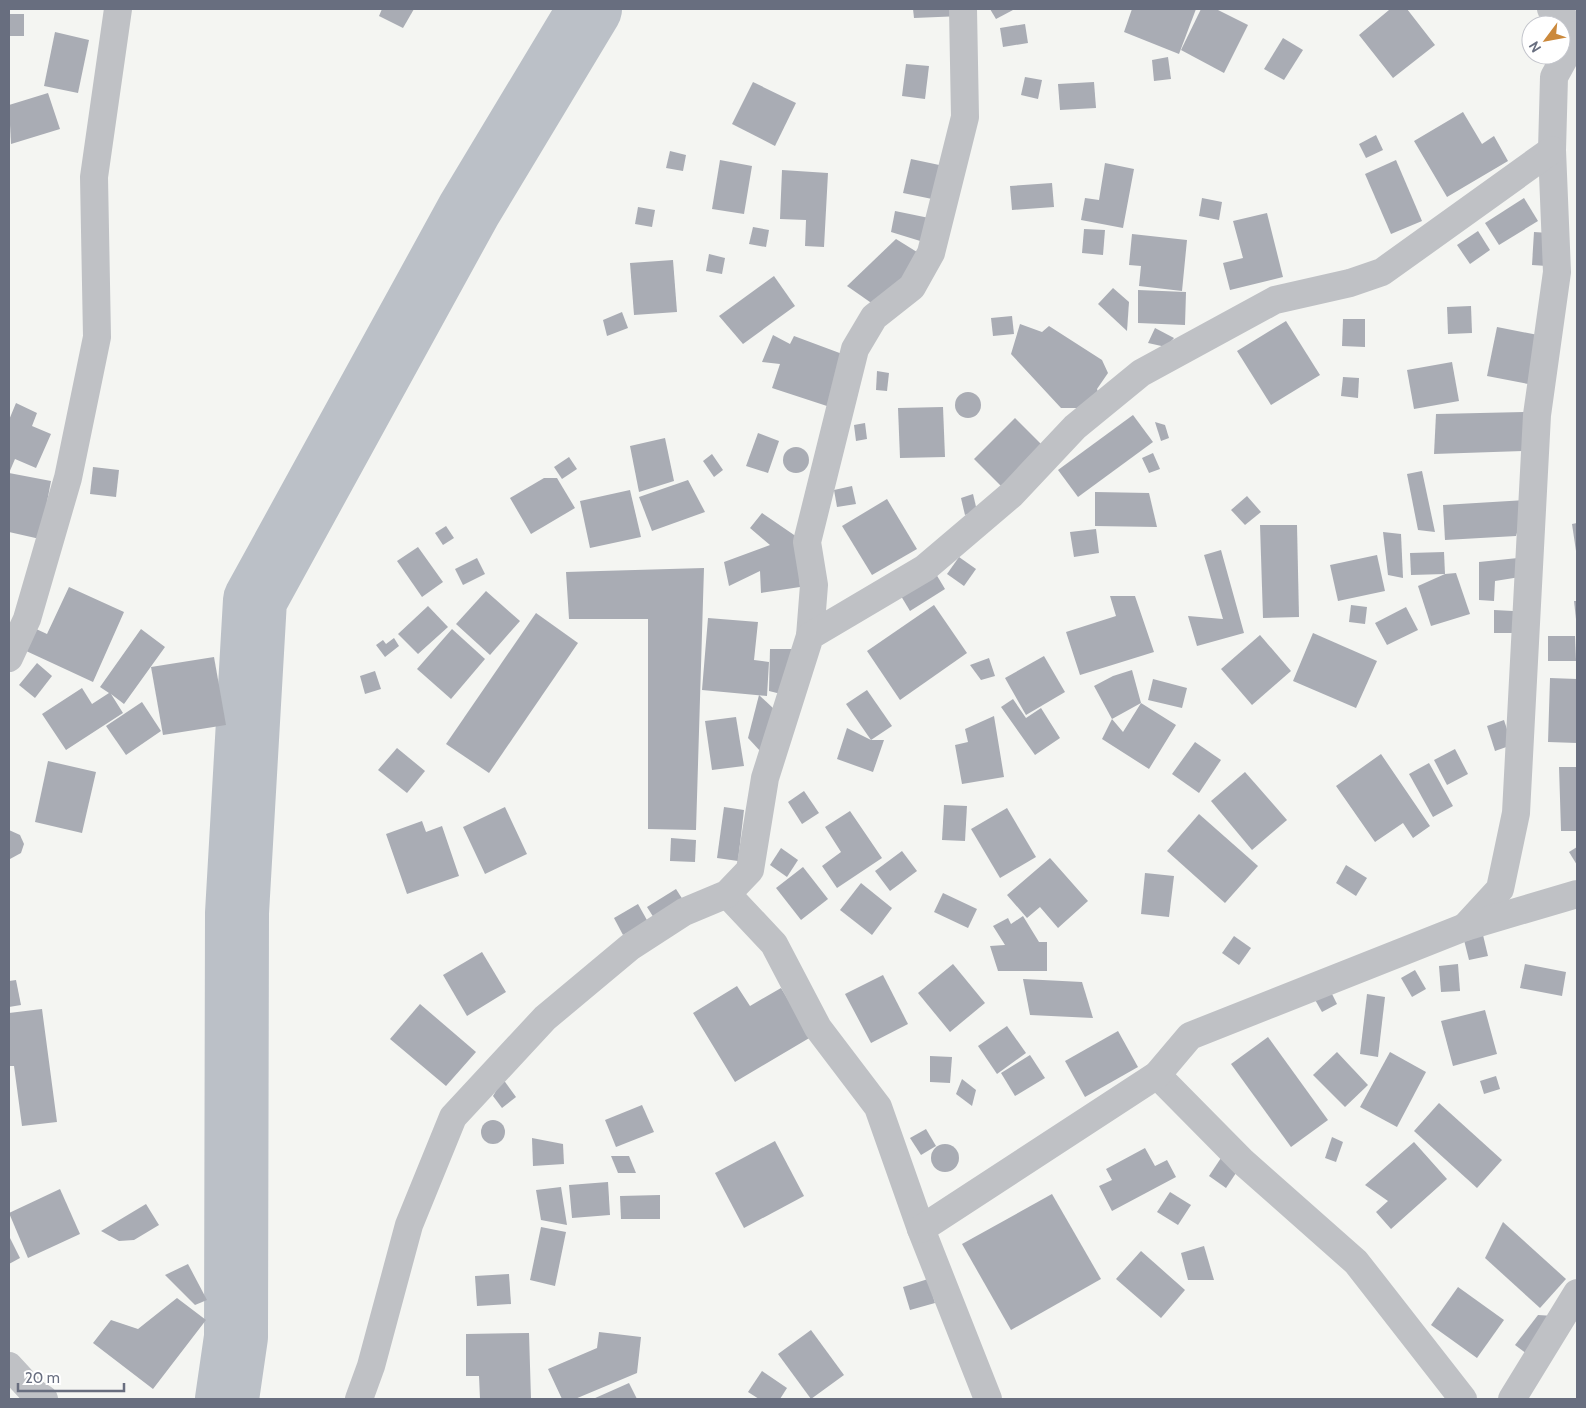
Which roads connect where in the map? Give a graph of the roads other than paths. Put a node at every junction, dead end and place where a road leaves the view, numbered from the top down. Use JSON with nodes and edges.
{"nodes":[{"id":1,"x":118,"y":9,"type":"edge"},
{"id":2,"x":963,"y":9,"type":"edge"},
{"id":3,"x":1551,"y":9,"type":"edge"},
{"id":4,"x":1577,"y":29,"type":"edge"},
{"id":5,"x":1577,"y":35,"type":"edge"},
{"id":6,"x":1552,"y":150,"type":"junction"},
{"id":7,"x":1567,"y":273,"type":"edge"},
{"id":8,"x":810,"y":636,"type":"junction"},
{"id":9,"x":9,"y":655,"type":"edge"},
{"id":10,"x":727,"y":894,"type":"junction"},
{"id":11,"x":1577,"y":894,"type":"edge"},
{"id":12,"x":1466,"y":926,"type":"junction"},
{"id":13,"x":1157,"y":1075,"type":"junction"},
{"id":14,"x":921,"y":1229,"type":"junction"},
{"id":15,"x":1577,"y":1293,"type":"edge"},
{"id":16,"x":9,"y":1366,"type":"edge"},
{"id":17,"x":44,"y":1399,"type":"edge"},
{"id":18,"x":360,"y":1399,"type":"edge"},
{"id":19,"x":988,"y":1399,"type":"edge"},
{"id":20,"x":1463,"y":1399,"type":"edge"},
{"id":21,"x":1512,"y":1399,"type":"edge"}],
"edges":[{"from":1,"to":9,"type":"street"},
{"from":2,"to":8,"type":"street"},
{"from":3,"to":4,"type":"street"},
{"from":5,"to":6,"type":"street"},
{"from":6,"to":7,"type":"street"},
{"from":6,"to":8,"type":"street"},
{"from":7,"to":12,"type":"street"},
{"from":8,"to":10,"type":"street"},
{"from":10,"to":14,"type":"street"},
{"from":10,"to":18,"type":"street"},
{"from":11,"to":12,"type":"street"},
{"from":12,"to":13,"type":"street"},
{"from":13,"to":14,"type":"street"},
{"from":13,"to":20,"type":"street"},
{"from":14,"to":19,"type":"street"},
{"from":15,"to":21,"type":"street"},
{"from":16,"to":17,"type":"street"}]}
